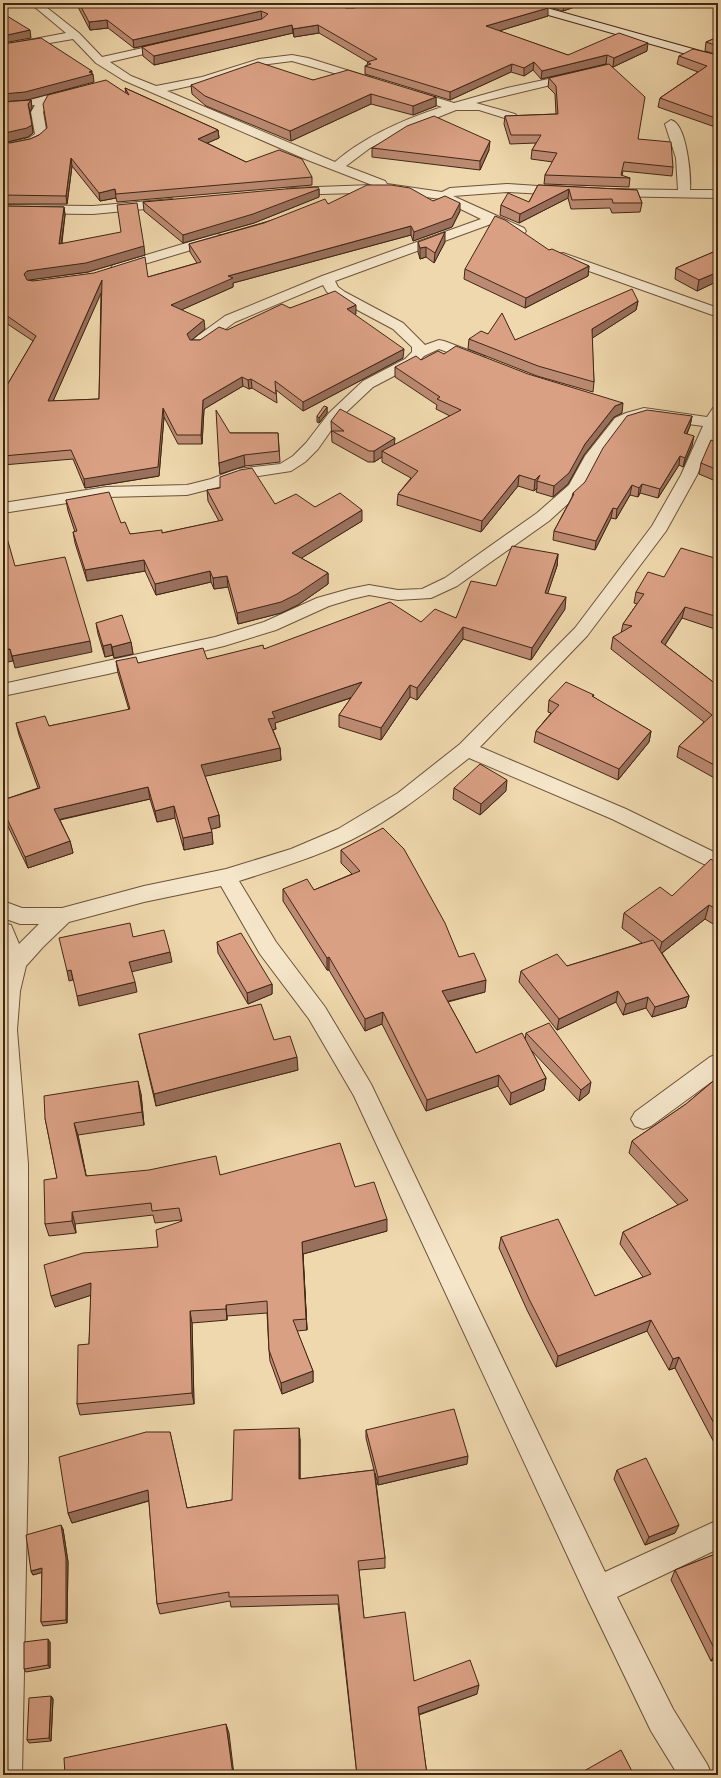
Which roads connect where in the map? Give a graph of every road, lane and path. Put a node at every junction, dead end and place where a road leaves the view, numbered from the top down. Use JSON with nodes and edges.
{"nodes":[{"id":1,"x":35,"y":3,"type":"edge"},
{"id":2,"x":517,"y":3,"type":"edge"},
{"id":3,"x":75,"y":35,"type":"junction"},
{"id":4,"x":180,"y":43,"type":"edge"},
{"id":5,"x":3,"y":48,"type":"edge"},
{"id":6,"x":718,"y":60,"type":"edge"},
{"id":7,"x":100,"y":61,"type":"junction"},
{"id":8,"x":589,"y":73,"type":"edge"},
{"id":9,"x":127,"y":78,"type":"junction"},
{"id":10,"x":113,"y":81,"type":"dead end"},
{"id":11,"x":380,"y":84,"type":"edge"},
{"id":12,"x":84,"y":88,"type":"edge"},
{"id":13,"x":153,"y":90,"type":"junction"},
{"id":14,"x":402,"y":91,"type":"edge"},
{"id":15,"x":44,"y":99,"type":"junction"},
{"id":16,"x":3,"y":106,"type":"edge"},
{"id":17,"x":451,"y":106,"type":"junction"},
{"id":18,"x":511,"y":116,"type":"edge"},
{"id":19,"x":671,"y":124,"type":"dead end"},
{"id":20,"x":11,"y":146,"type":"edge"},
{"id":21,"x":338,"y":166,"type":"junction"},
{"id":22,"x":358,"y":188,"type":"junction"},
{"id":23,"x":391,"y":188,"type":"junction"},
{"id":24,"x":578,"y":192,"type":"edge"},
{"id":25,"x":594,"y":192,"type":"edge"},
{"id":26,"x":277,"y":193,"type":"edge"},
{"id":27,"x":684,"y":194,"type":"junction"},
{"id":28,"x":718,"y":194,"type":"edge"},
{"id":29,"x":444,"y":196,"type":"junction"},
{"id":30,"x":184,"y":202,"type":"edge"},
{"id":31,"x":321,"y":203,"type":"edge"},
{"id":32,"x":3,"y":209,"type":"edge"},
{"id":33,"x":492,"y":219,"type":"junction"},
{"id":34,"x":226,"y":235,"type":"edge"},
{"id":35,"x":532,"y":240,"type":"edge"},
{"id":36,"x":550,"y":251,"type":"edge"},
{"id":37,"x":104,"y":273,"type":"edge"},
{"id":38,"x":327,"y":280,"type":"junction"},
{"id":39,"x":718,"y":313,"type":"edge"},
{"id":40,"x":196,"y":344,"type":"edge"},
{"id":41,"x":419,"y":353,"type":"junction"},
{"id":42,"x":489,"y":363,"type":"edge"},
{"id":43,"x":622,"y":407,"type":"edge"},
{"id":44,"x":644,"y":413,"type":"junction"},
{"id":45,"x":716,"y":417,"type":"edge"},
{"id":46,"x":3,"y":508,"type":"edge"},
{"id":47,"x":3,"y":690,"type":"edge"},
{"id":48,"x":467,"y":749,"type":"junction"},
{"id":49,"x":718,"y":863,"type":"edge"},
{"id":50,"x":226,"y":877,"type":"junction"},
{"id":51,"x":3,"y":909,"type":"edge"},
{"id":52,"x":62,"y":916,"type":"junction"},
{"id":53,"x":3,"y":931,"type":"edge"},
{"id":54,"x":16,"y":963,"type":"junction"},
{"id":55,"x":718,"y":1064,"type":"edge"},
{"id":56,"x":643,"y":1119,"type":"dead end"},
{"id":57,"x":9,"y":1168,"type":"edge"},
{"id":58,"x":718,"y":1534,"type":"edge"},
{"id":59,"x":598,"y":1590,"type":"junction"},
{"id":60,"x":6,"y":1775,"type":"edge"},
{"id":61,"x":696,"y":1775,"type":"edge"}],
"edges":[{"from":1,"to":3,"type":"street"},
{"from":2,"to":6,"type":"street"},
{"from":3,"to":5,"type":"street"},
{"from":3,"to":7,"type":"street"},
{"from":4,"to":7,"type":"street"},
{"from":7,"to":9,"type":"street"},
{"from":8,"to":17,"type":"street"},
{"from":9,"to":10,"type":"street"},
{"from":9,"to":13,"type":"street"},
{"from":11,"to":13,"type":"street"},
{"from":12,"to":15,"type":"street"},
{"from":13,"to":21,"type":"street"},
{"from":14,"to":17,"type":"street"},
{"from":15,"to":16,"type":"street"},
{"from":15,"to":20,"type":"street"},
{"from":17,"to":18,"type":"street"},
{"from":17,"to":21,"type":"street"},
{"from":19,"to":27,"type":"street"},
{"from":21,"to":23,"type":"street"},
{"from":22,"to":23,"type":"street"},
{"from":22,"to":26,"type":"street"},
{"from":22,"to":31,"type":"street"},
{"from":23,"to":29,"type":"street"},
{"from":24,"to":29,"type":"street"},
{"from":25,"to":27,"type":"street"},
{"from":27,"to":28,"type":"street"},
{"from":29,"to":33,"type":"street"},
{"from":30,"to":32,"type":"street"},
{"from":33,"to":35,"type":"street"},
{"from":33,"to":38,"type":"street"},
{"from":34,"to":37,"type":"street"},
{"from":36,"to":39,"type":"street"},
{"from":38,"to":40,"type":"street"},
{"from":38,"to":41,"type":"street"},
{"from":41,"to":42,"type":"street"},
{"from":41,"to":46,"type":"street"},
{"from":43,"to":44,"type":"street"},
{"from":44,"to":45,"type":"street"},
{"from":44,"to":47,"type":"street"},
{"from":45,"to":48,"type":"street"},
{"from":48,"to":49,"type":"street"},
{"from":48,"to":50,"type":"street"},
{"from":50,"to":52,"type":"street"},
{"from":50,"to":59,"type":"street"},
{"from":51,"to":52,"type":"street"},
{"from":52,"to":54,"type":"street"},
{"from":53,"to":54,"type":"street"},
{"from":54,"to":57,"type":"street"},
{"from":55,"to":56,"type":"street"},
{"from":57,"to":60,"type":"street"},
{"from":58,"to":59,"type":"street"},
{"from":59,"to":61,"type":"street"}]}
